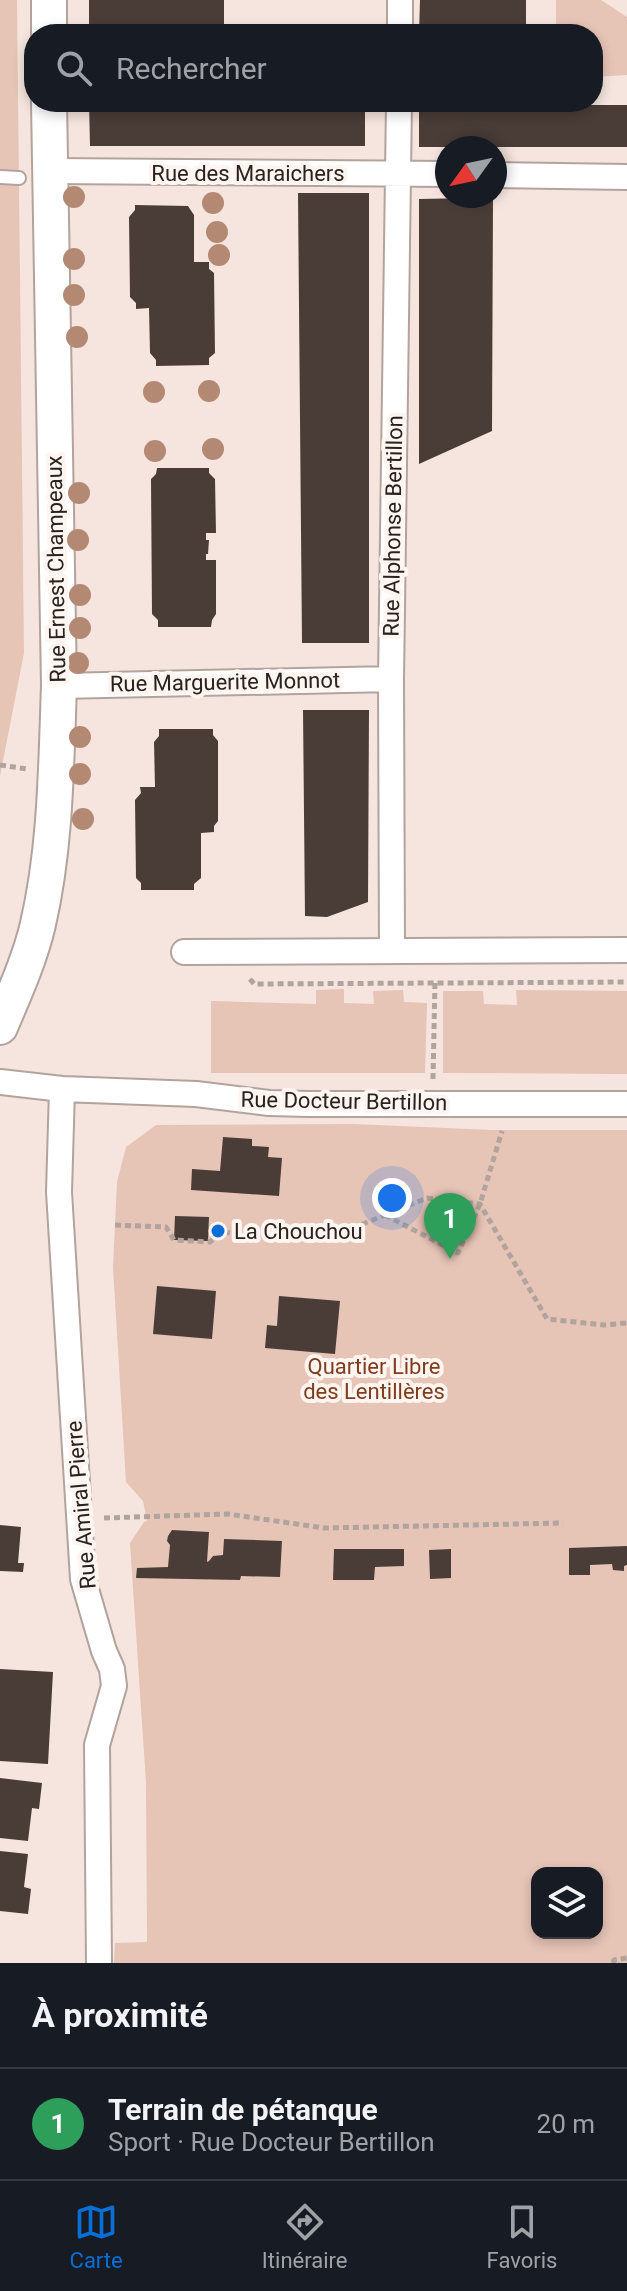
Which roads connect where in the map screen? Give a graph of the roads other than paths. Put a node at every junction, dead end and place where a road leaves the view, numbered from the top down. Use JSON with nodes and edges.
{"nodes":[{"id":1,"x":49,"y":0,"type":"edge"},
{"id":2,"x":400,"y":0,"type":"edge"},
{"id":3,"x":49,"y":24,"type":"edge"},
{"id":4,"x":400,"y":24,"type":"edge"},
{"id":5,"x":47,"y":112,"type":"edge"},
{"id":6,"x":399,"y":112,"type":"edge"},
{"id":7,"x":398,"y":174,"type":"junction"},
{"id":8,"x":435,"y":174,"type":"edge"},
{"id":9,"x":34,"y":175,"type":"junction"},
{"id":10,"x":507,"y":175,"type":"edge"},
{"id":11,"x":0,"y":177,"type":"edge"},
{"id":12,"x":627,"y":177,"type":"edge"},
{"id":13,"x":391,"y":679,"type":"junction"},
{"id":14,"x":59,"y":686,"type":"junction"},
{"id":15,"x":392,"y":950,"type":"junction"},
{"id":16,"x":627,"y":950,"type":"edge"},
{"id":17,"x":184,"y":952,"type":"dead end"},
{"id":18,"x":0,"y":1027,"type":"edge"},
{"id":19,"x":0,"y":1082,"type":"edge"},
{"id":20,"x":62,"y":1089,"type":"junction"},
{"id":21,"x":627,"y":1104,"type":"edge"},
{"id":22,"x":99,"y":1963,"type":"edge"}],
"edges":[{"from":1,"to":3,"type":"street"},
{"from":2,"to":4,"type":"street"},
{"from":5,"to":9,"type":"street","name":"Rue Ernest Champeaux"},
{"from":6,"to":7,"type":"street","name":"Rue Alphonse Bertillon"},
{"from":7,"to":8,"type":"street","name":"Rue des Maraichers"},
{"from":7,"to":9,"type":"street","name":"Rue des Maraichers"},
{"from":7,"to":13,"type":"street","name":"Rue Alphonse Bertillon"},
{"from":9,"to":11,"type":"lane"},
{"from":9,"to":14,"type":"street","name":"Rue Ernest Champeaux"},
{"from":10,"to":12,"type":"street"},
{"from":13,"to":14,"type":"street","name":"Rue Marguerite Monnot"},
{"from":13,"to":15,"type":"street","name":"Rue Alphonse Bertillon"},
{"from":14,"to":18,"type":"street","name":"Rue Ernest Champeaux"},
{"from":15,"to":16,"type":"street"},
{"from":15,"to":17,"type":"street"},
{"from":19,"to":20,"type":"street","name":"Rue Docteur Bertillon"},
{"from":20,"to":21,"type":"street","name":"Rue Docteur Bertillon"},
{"from":20,"to":22,"type":"street","name":"Rue Amiral Pierre"}]}
